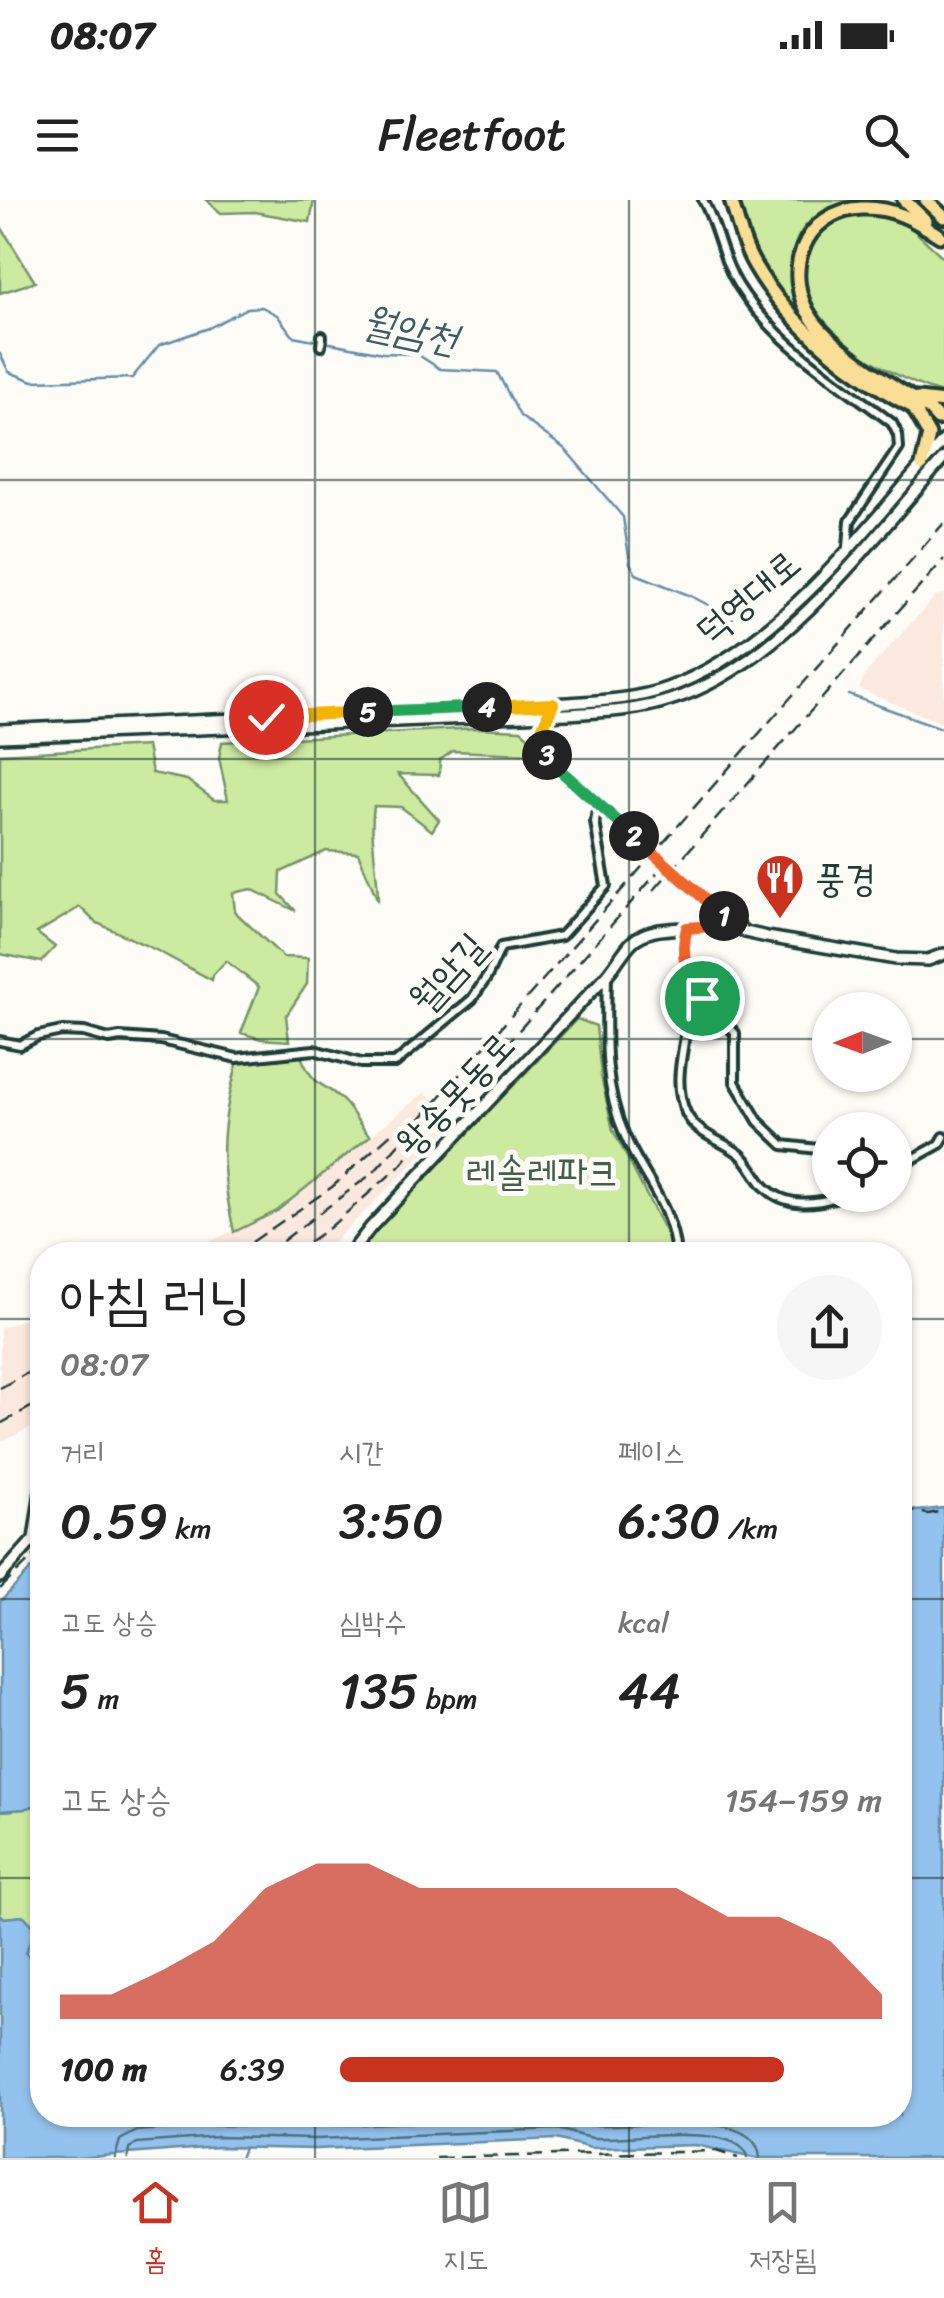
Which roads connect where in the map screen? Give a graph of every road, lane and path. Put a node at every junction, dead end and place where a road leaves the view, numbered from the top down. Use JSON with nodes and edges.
{"nodes":[{"id":1,"x":703,"y":200,"type":"edge"},
{"id":2,"x":731,"y":200,"type":"edge"},
{"id":3,"x":904,"y":200,"type":"edge"},
{"id":4,"x":927,"y":200,"type":"edge"},
{"id":5,"x":944,"y":216,"type":"edge"},
{"id":6,"x":942,"y":237,"type":"edge"},
{"id":7,"x":322,"y":336,"type":"dead end"},
{"id":8,"x":320,"y":346,"type":"dead end"},
{"id":9,"x":944,"y":402,"type":"edge"},
{"id":10,"x":913,"y":403,"type":"junction"},
{"id":11,"x":941,"y":421,"type":"edge"},
{"id":12,"x":944,"y":440,"type":"edge"},
{"id":13,"x":944,"y":458,"type":"edge"},
{"id":14,"x":922,"y":465,"type":"junction"},
{"id":15,"x":848,"y":547,"type":"junction"},
{"id":16,"x":553,"y":704,"type":"junction"},
{"id":17,"x":548,"y":714,"type":"junction"},
{"id":18,"x":0,"y":734,"type":"edge"},
{"id":19,"x":598,"y":804,"type":"junction"},
{"id":20,"x":726,"y":918,"type":"junction"},
{"id":21,"x":687,"y":928,"type":"junction"},
{"id":22,"x":944,"y":954,"type":"edge"},
{"id":23,"x":684,"y":967,"type":"junction"},
{"id":24,"x":607,"y":975,"type":"junction"},
{"id":25,"x":0,"y":1042,"type":"edge"},
{"id":26,"x":944,"y":1137,"type":"edge"},
{"id":27,"x":812,"y":1148,"type":"edge"},
{"id":28,"x":912,"y":1160,"type":"edge"},
{"id":29,"x":812,"y":1203,"type":"edge"},
{"id":30,"x":358,"y":1242,"type":"edge"},
{"id":31,"x":675,"y":1242,"type":"edge"},
{"id":32,"x":30,"y":1543,"type":"edge"},
{"id":33,"x":0,"y":1577,"type":"edge"}],
"edges":[{"from":1,"to":15,"type":"street"},
{"from":2,"to":10,"type":"highway"},
{"from":3,"to":6,"type":"highway"},
{"from":4,"to":5,"type":"highway"},
{"from":6,"to":10,"type":"highway"},
{"from":7,"to":8,"type":"street"},
{"from":9,"to":10,"type":"highway"},
{"from":10,"to":11,"type":"highway"},
{"from":10,"to":14,"type":"highway"},
{"from":12,"to":14,"type":"street","name":"덕영대로"},
{"from":13,"to":17,"type":"street","name":"덕영대로"},
{"from":14,"to":15,"type":"street","name":"덕영대로"},
{"from":15,"to":16,"type":"street","name":"덕영대로"},
{"from":16,"to":17,"type":"street"},
{"from":16,"to":18,"type":"street","name":"덕영대로"},
{"from":17,"to":18,"type":"street","name":"덕영대로"},
{"from":17,"to":19,"type":"street"},
{"from":19,"to":20,"type":"street","bridge":true},
{"from":19,"to":25,"type":"street","name":"월암길"},
{"from":20,"to":21,"type":"street","name":"왕송못동로"},
{"from":20,"to":22,"type":"street"},
{"from":21,"to":23,"type":"street"},
{"from":21,"to":24,"type":"street","name":"왕송못동로"},
{"from":23,"to":27,"type":"street"},
{"from":23,"to":29,"type":"street"},
{"from":24,"to":30,"type":"street","name":"왕송못동로"},
{"from":24,"to":31,"type":"street"},
{"from":26,"to":28,"type":"street"},
{"from":32,"to":33,"type":"street"}]}
